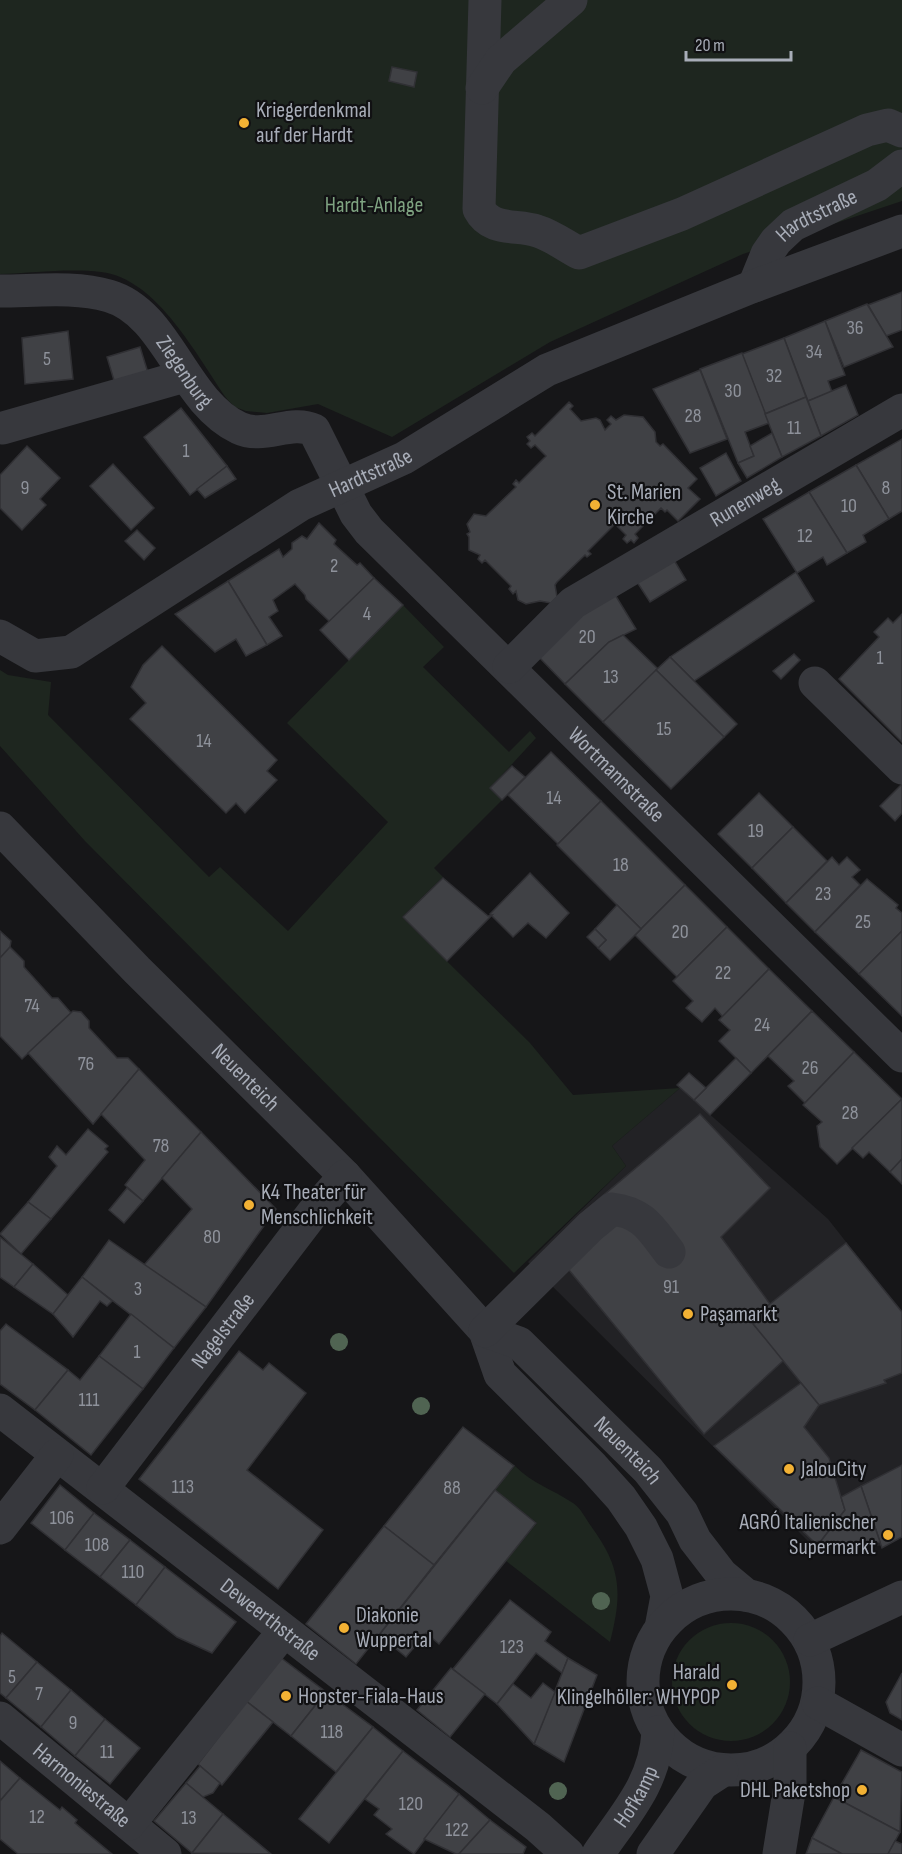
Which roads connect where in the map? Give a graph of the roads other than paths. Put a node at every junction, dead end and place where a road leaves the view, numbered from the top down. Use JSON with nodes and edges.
{"nodes":[{"id":1,"x":485,"y":0,"type":"edge"},
{"id":2,"x":571,"y":0,"type":"edge"},
{"id":3,"x":482,"y":88,"type":"junction"},
{"id":4,"x":902,"y":131,"type":"edge"},
{"id":5,"x":902,"y":166,"type":"edge"},
{"id":6,"x":902,"y":231,"type":"edge"},
{"id":7,"x":754,"y":286,"type":"junction"},
{"id":8,"x":0,"y":291,"type":"edge"},
{"id":9,"x":185,"y":375,"type":"junction"},
{"id":10,"x":902,"y":410,"type":"edge"},
{"id":11,"x":3,"y":428,"type":"dead end"},
{"id":12,"x":342,"y":484,"type":"junction"},
{"id":13,"x":0,"y":636,"type":"edge"},
{"id":14,"x":509,"y":667,"type":"junction"},
{"id":15,"x":815,"y":683,"type":"dead end"},
{"id":16,"x":902,"y":768,"type":"edge"},
{"id":17,"x":0,"y":828,"type":"edge"},
{"id":18,"x":902,"y":1056,"type":"edge"},
{"id":19,"x":345,"y":1176,"type":"junction"},
{"id":20,"x":669,"y":1252,"type":"dead end"},
{"id":21,"x":485,"y":1331,"type":"junction"},
{"id":22,"x":0,"y":1410,"type":"edge"},
{"id":23,"x":57,"y":1455,"type":"junction"},
{"id":24,"x":104,"y":1488,"type":"junction"},
{"id":25,"x":0,"y":1528,"type":"edge"},
{"id":26,"x":746,"y":1595,"type":"junction"},
{"id":27,"x":902,"y":1597,"type":"edge"},
{"id":28,"x":661,"y":1628,"type":"junction"},
{"id":29,"x":284,"y":1630,"type":"junction"},
{"id":30,"x":810,"y":1640,"type":"junction"},
{"id":31,"x":818,"y":1703,"type":"junction"},
{"id":32,"x":0,"y":1718,"type":"edge"},
{"id":33,"x":658,"y":1732,"type":"junction"},
{"id":34,"x":790,"y":1748,"type":"junction"},
{"id":35,"x":902,"y":1750,"type":"edge"},
{"id":36,"x":722,"y":1771,"type":"junction"},
{"id":37,"x":129,"y":1824,"type":"junction"},
{"id":38,"x":165,"y":1854,"type":"edge"},
{"id":39,"x":568,"y":1854,"type":"edge"},
{"id":40,"x":598,"y":1854,"type":"edge"},
{"id":41,"x":653,"y":1854,"type":"edge"},
{"id":42,"x":779,"y":1854,"type":"edge"}],
"edges":[{"from":1,"to":3,"type":"street"},
{"from":2,"to":3,"type":"street"},
{"from":3,"to":4,"type":"street"},
{"from":5,"to":7,"type":"street","name":"Hardtstraße"},
{"from":6,"to":7,"type":"street","name":"Hardtstraße"},
{"from":7,"to":12,"type":"street","name":"Hardtstraße"},
{"from":8,"to":9,"type":"street","name":"Ziegenburg"},
{"from":9,"to":11,"type":"street"},
{"from":9,"to":12,"type":"street","name":"Ziegenburg"},
{"from":10,"to":14,"type":"street","name":"Runenweg"},
{"from":12,"to":13,"type":"street","name":"Hardtstraße"},
{"from":12,"to":14,"type":"street","name":"Wortmannstraße"},
{"from":14,"to":18,"type":"street","name":"Wortmannstraße"},
{"from":15,"to":16,"type":"street"},
{"from":17,"to":19,"type":"street","name":"Neuenteich"},
{"from":19,"to":21,"type":"street","name":"Neuenteich"},
{"from":19,"to":24,"type":"street","name":"Nagelstraße"},
{"from":20,"to":21,"type":"street"},
{"from":21,"to":26,"type":"street","name":"Neuenteich"},
{"from":21,"to":28,"type":"street","name":"Neuenteich"},
{"from":22,"to":23,"type":"street","name":"Deweerthstraße"},
{"from":23,"to":24,"type":"street","name":"Deweerthstraße"},
{"from":23,"to":25,"type":"street"},
{"from":24,"to":29,"type":"street","name":"Deweerthstraße"},
{"from":26,"to":28,"type":"street"},
{"from":26,"to":30,"type":"street"},
{"from":27,"to":30,"type":"street"},
{"from":28,"to":33,"type":"street"},
{"from":29,"to":37,"type":"street"},
{"from":29,"to":39,"type":"street","name":"Deweerthstraße"},
{"from":30,"to":31,"type":"street"},
{"from":31,"to":34,"type":"street"},
{"from":31,"to":35,"type":"street"},
{"from":32,"to":37,"type":"street","name":"Harmoniestraße"},
{"from":33,"to":36,"type":"street"},
{"from":33,"to":40,"type":"street","name":"Hofkamp"},
{"from":34,"to":36,"type":"street"},
{"from":34,"to":42,"type":"street"},
{"from":36,"to":41,"type":"street","name":"Hofkamp"},
{"from":37,"to":38,"type":"street","name":"Harmoniestraße"}]}
